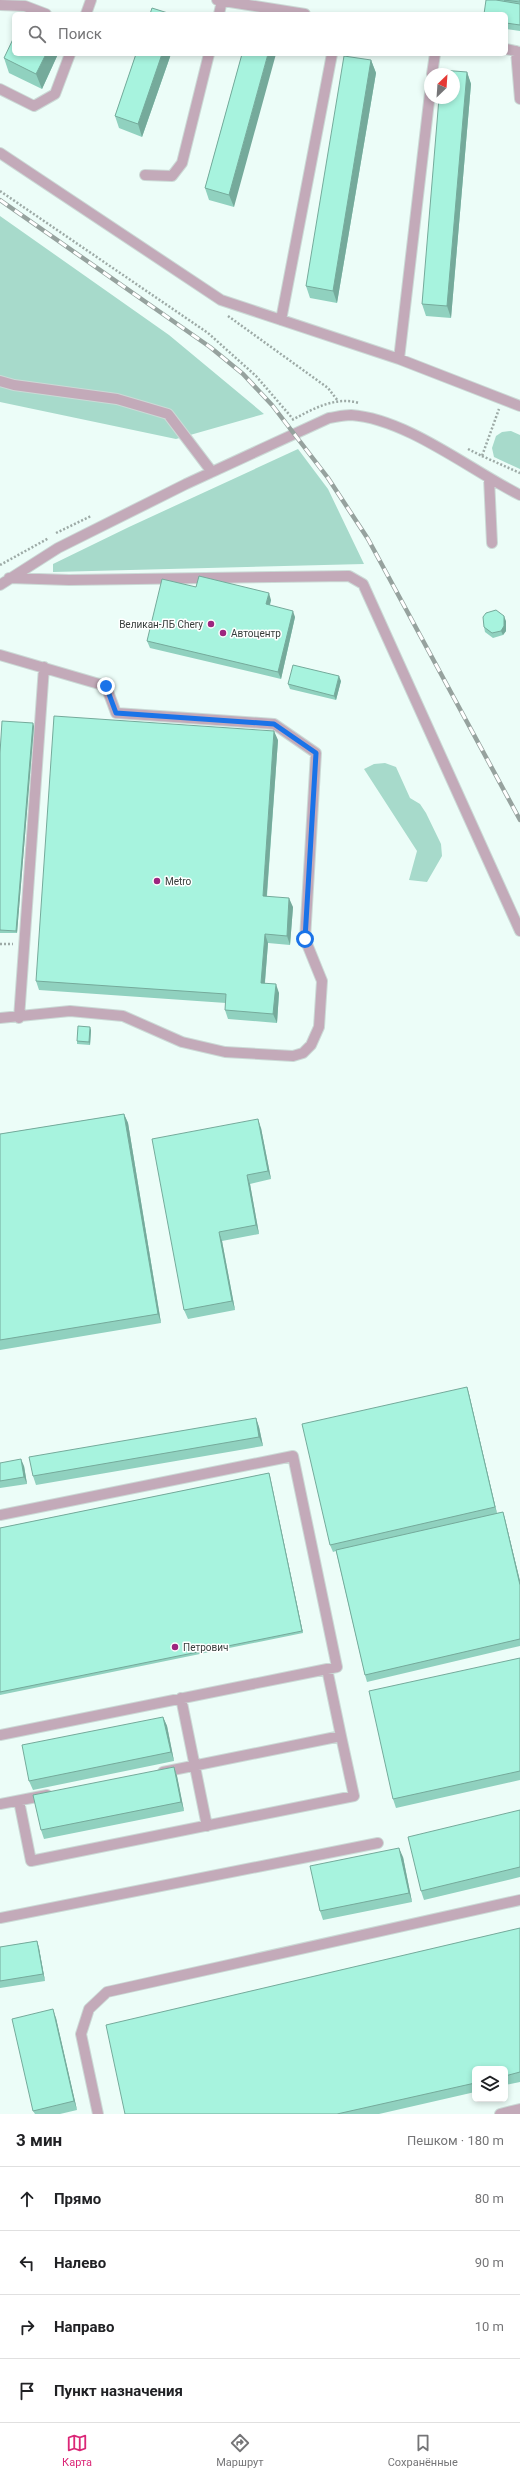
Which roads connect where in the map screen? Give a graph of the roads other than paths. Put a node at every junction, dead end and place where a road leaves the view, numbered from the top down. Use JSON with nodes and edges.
{"nodes":[{"id":1,"x":91,"y":0,"type":"edge"},
{"id":2,"x":220,"y":0,"type":"edge"},
{"id":3,"x":0,"y":5,"type":"edge"},
{"id":4,"x":41,"y":12,"type":"edge"},
{"id":5,"x":87,"y":12,"type":"edge"},
{"id":6,"x":219,"y":12,"type":"edge"},
{"id":7,"x":293,"y":12,"type":"edge"},
{"id":8,"x":514,"y":51,"type":"edge"},
{"id":9,"x":69,"y":56,"type":"edge"},
{"id":10,"x":209,"y":56,"type":"edge"},
{"id":11,"x":332,"y":56,"type":"edge"},
{"id":12,"x":435,"y":56,"type":"edge"},
{"id":13,"x":433,"y":68,"type":"edge"},
{"id":14,"x":0,"y":89,"type":"edge"},
{"id":15,"x":520,"y":99,"type":"edge"},
{"id":16,"x":429,"y":104,"type":"edge"},
{"id":17,"x":0,"y":153,"type":"edge"},
{"id":18,"x":144,"y":175,"type":"dead end"},
{"id":19,"x":282,"y":320,"type":"junction"},
{"id":20,"x":399,"y":359,"type":"junction"},
{"id":21,"x":0,"y":381,"type":"edge"},
{"id":22,"x":520,"y":406,"type":"edge"},
{"id":23,"x":212,"y":472,"type":"junction"},
{"id":24,"x":489,"y":478,"type":"junction"},
{"id":25,"x":520,"y":495,"type":"edge"},
{"id":26,"x":492,"y":543,"type":"dead end"},
{"id":27,"x":9,"y":578,"type":"junction"},
{"id":28,"x":0,"y":585,"type":"edge"},
{"id":29,"x":0,"y":655,"type":"edge"},
{"id":30,"x":44,"y":668,"type":"junction"},
{"id":31,"x":520,"y":930,"type":"edge"},
{"id":32,"x":0,"y":1018,"type":"edge"},
{"id":33,"x":19,"y":1018,"type":"junction"},
{"id":34,"x":0,"y":1515,"type":"edge"},
{"id":35,"x":327,"y":1669,"type":"junction"},
{"id":36,"x":181,"y":1698,"type":"junction"},
{"id":37,"x":0,"y":1735,"type":"edge"},
{"id":38,"x":341,"y":1736,"type":"junction"},
{"id":39,"x":195,"y":1765,"type":"junction"},
{"id":40,"x":149,"y":1774,"type":"edge"},
{"id":41,"x":57,"y":1793,"type":"edge"},
{"id":42,"x":19,"y":1801,"type":"junction"},
{"id":43,"x":0,"y":1804,"type":"edge"},
{"id":44,"x":208,"y":1826,"type":"junction"},
{"id":45,"x":378,"y":1843,"type":"dead end"},
{"id":46,"x":520,"y":1900,"type":"edge"},
{"id":47,"x":0,"y":1918,"type":"edge"},
{"id":48,"x":520,"y":2109,"type":"edge"},
{"id":49,"x":98,"y":2114,"type":"edge"},
{"id":50,"x":500,"y":2114,"type":"edge"}],
"edges":[{"from":1,"to":5,"type":"street"},
{"from":2,"to":6,"type":"street"},
{"from":2,"to":7,"type":"street"},
{"from":3,"to":4,"type":"street"},
{"from":8,"to":15,"type":"street"},
{"from":9,"to":14,"type":"street"},
{"from":10,"to":18,"type":"street"},
{"from":11,"to":19,"type":"street"},
{"from":12,"to":13,"type":"street"},
{"from":16,"to":20,"type":"street"},
{"from":17,"to":19,"type":"street"},
{"from":19,"to":20,"type":"street"},
{"from":20,"to":22,"type":"street"},
{"from":21,"to":23,"type":"street"},
{"from":23,"to":24,"type":"street"},
{"from":23,"to":27,"type":"street"},
{"from":24,"to":25,"type":"street"},
{"from":24,"to":26,"type":"street"},
{"from":27,"to":28,"type":"street"},
{"from":27,"to":31,"type":"street"},
{"from":29,"to":30,"type":"street"},
{"from":30,"to":33,"type":"street"},
{"from":30,"to":33,"type":"street"},
{"from":32,"to":33,"type":"street"},
{"from":34,"to":35,"type":"street"},
{"from":35,"to":36,"type":"street"},
{"from":35,"to":38,"type":"street"},
{"from":36,"to":37,"type":"street"},
{"from":36,"to":39,"type":"street"},
{"from":38,"to":39,"type":"street"},
{"from":38,"to":44,"type":"street"},
{"from":39,"to":40,"type":"street"},
{"from":39,"to":44,"type":"street"},
{"from":41,"to":42,"type":"street"},
{"from":42,"to":43,"type":"street"},
{"from":42,"to":44,"type":"street"},
{"from":45,"to":47,"type":"street"},
{"from":46,"to":49,"type":"street"},
{"from":48,"to":50,"type":"street"}]}
